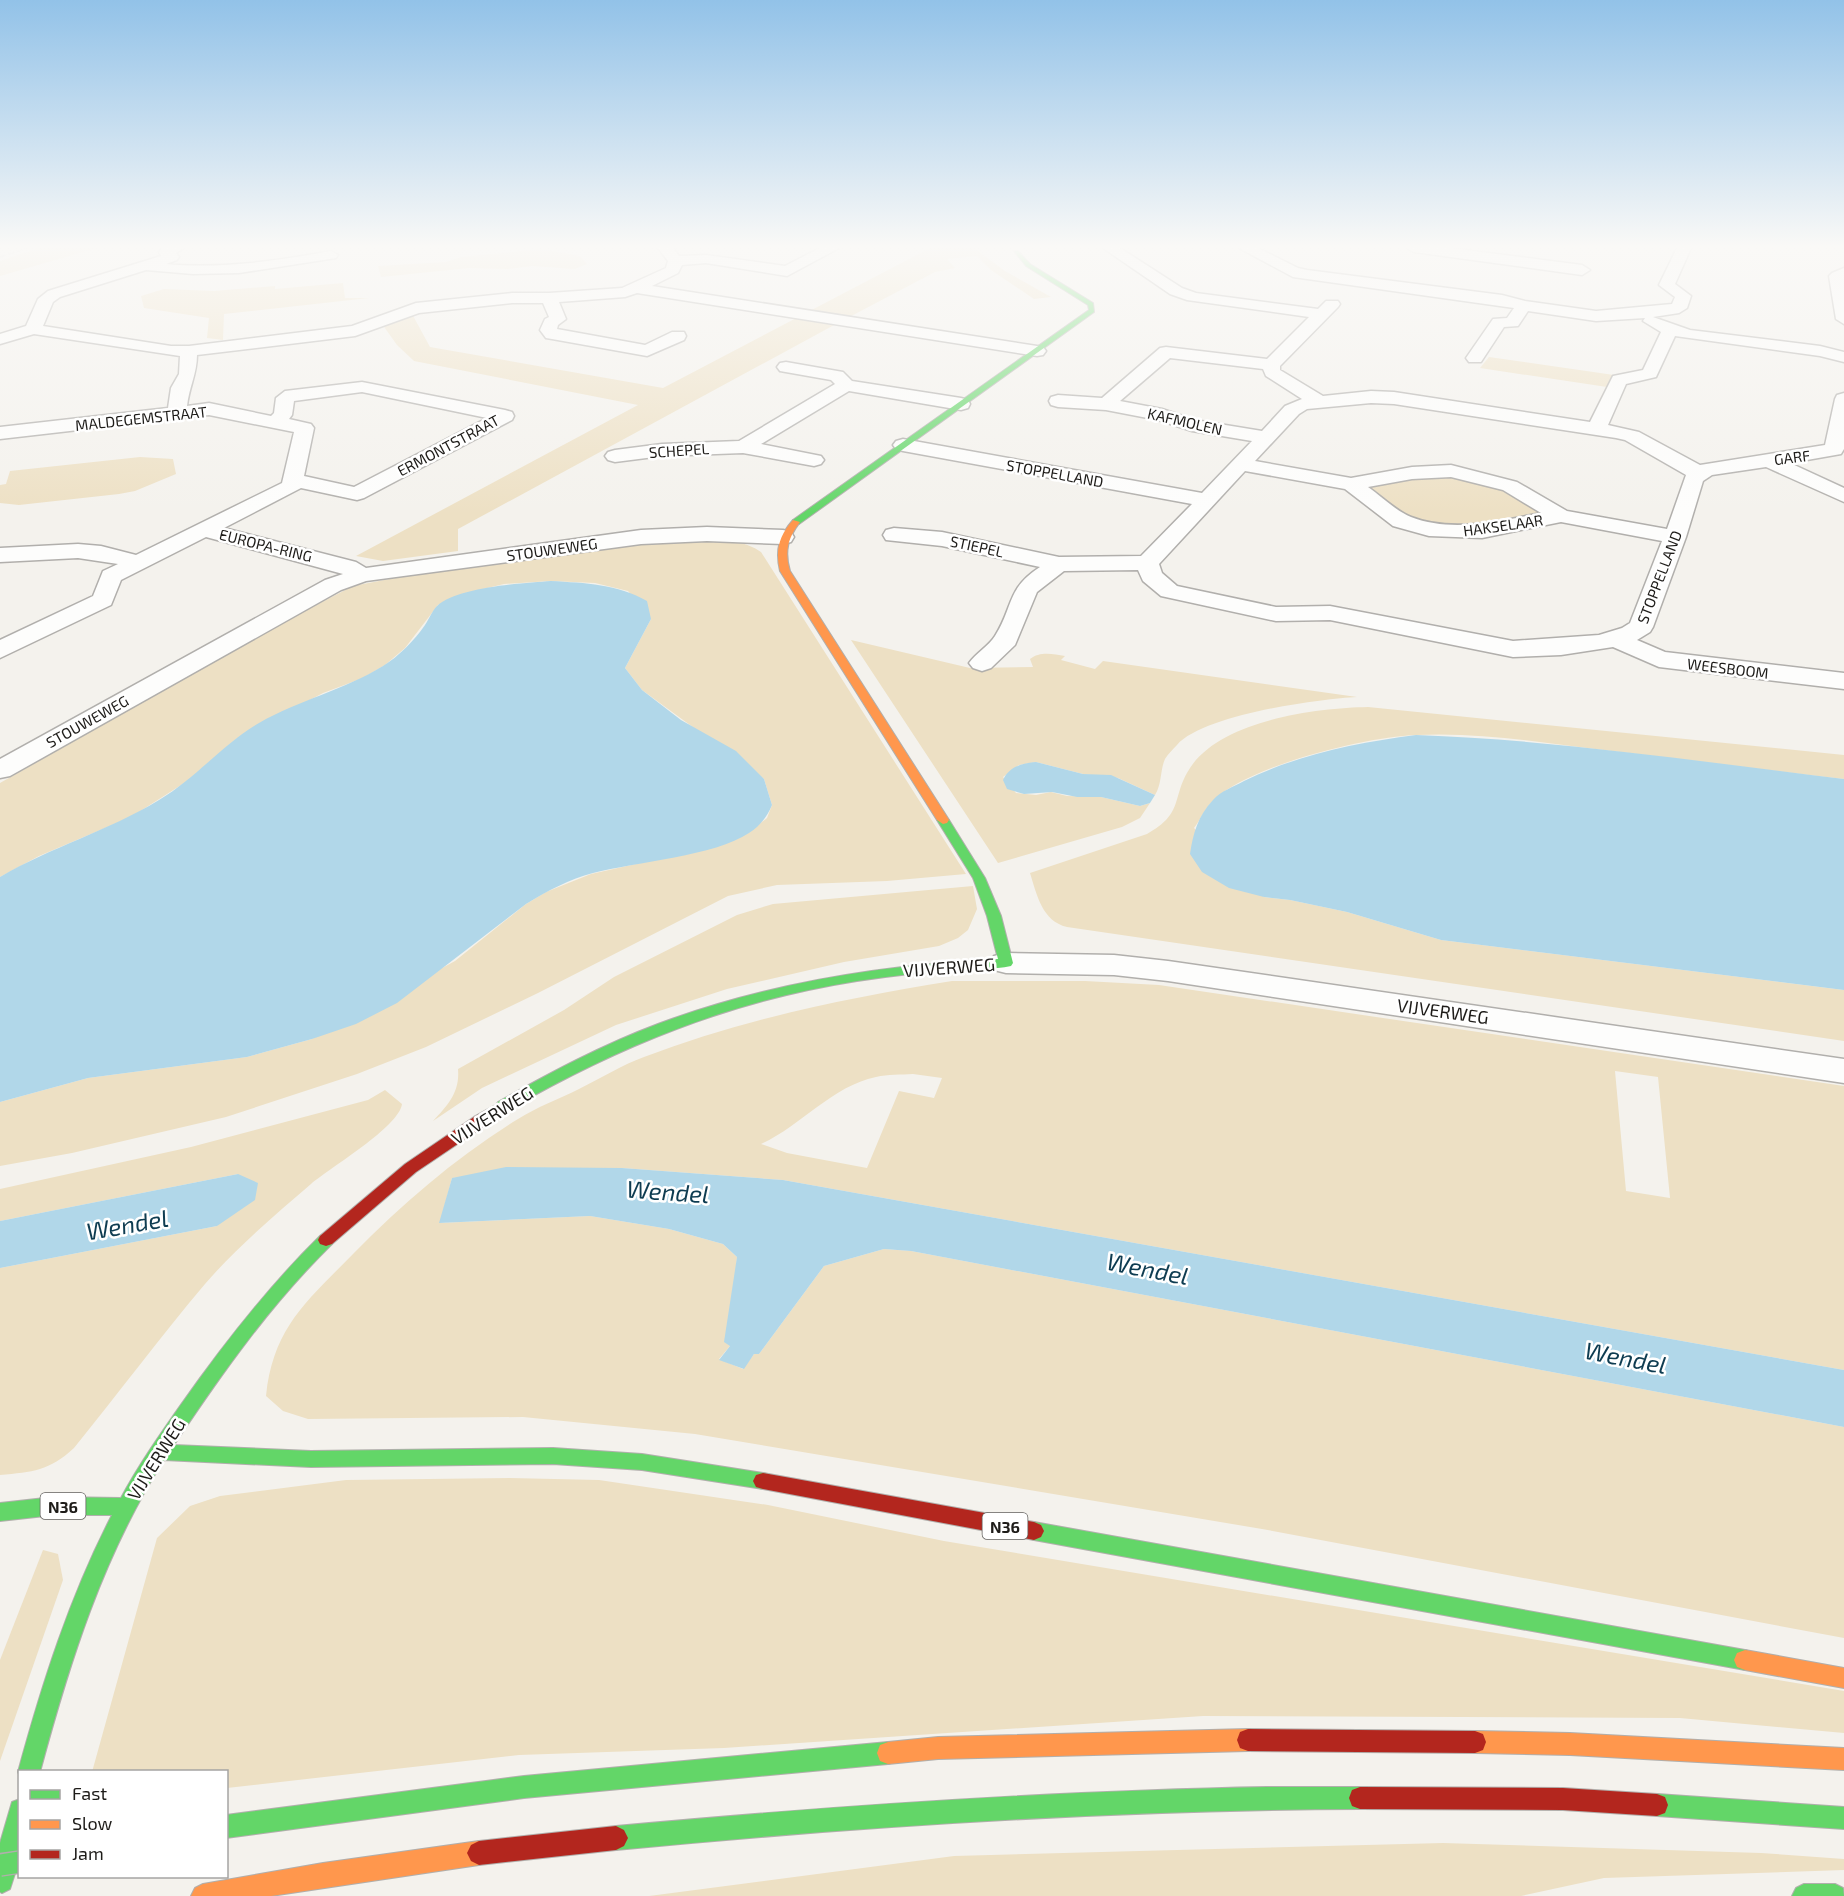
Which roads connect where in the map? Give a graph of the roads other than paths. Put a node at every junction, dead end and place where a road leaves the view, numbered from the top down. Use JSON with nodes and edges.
{"nodes":[{"id":1,"x":84,"y":336,"type":"edge"},
{"id":2,"x":310,"y":336,"type":"edge"},
{"id":3,"x":566,"y":336,"type":"edge"},
{"id":4,"x":677,"y":336,"type":"edge"},
{"id":5,"x":946,"y":336,"type":"edge"},
{"id":6,"x":1057,"y":336,"type":"edge"},
{"id":7,"x":1299,"y":336,"type":"edge"},
{"id":8,"x":1489,"y":336,"type":"edge"},
{"id":9,"x":1667,"y":336,"type":"edge"},
{"id":10,"x":1701,"y":336,"type":"edge"},
{"id":11,"x":1844,"y":337,"type":"edge"},
{"id":12,"x":1143,"y":349,"type":"dead end"},
{"id":13,"x":189,"y":351,"type":"junction"},
{"id":14,"x":1037,"y":351,"type":"junction"},
{"id":15,"x":1166,"y":352,"type":"junction"},
{"id":16,"x":1842,"y":356,"type":"edge"},
{"id":17,"x":1475,"y":358,"type":"dead end"},
{"id":18,"x":1271,"y":365,"type":"junction"},
{"id":19,"x":786,"y":367,"type":"dead end"},
{"id":20,"x":846,"y":385,"type":"junction"},
{"id":21,"x":1058,"y":401,"type":"dead end"},
{"id":22,"x":1318,"y":402,"type":"junction"},
{"id":23,"x":961,"y":404,"type":"junction"},
{"id":24,"x":1106,"y":404,"type":"junction"},
{"id":25,"x":1843,"y":408,"type":"edge"},
{"id":26,"x":177,"y":413,"type":"junction"},
{"id":27,"x":276,"y":421,"type":"junction"},
{"id":28,"x":1596,"y":429,"type":"junction"},
{"id":29,"x":0,"y":433,"type":"edge"},
{"id":30,"x":1264,"y":437,"type":"junction"},
{"id":31,"x":903,"y":445,"type":"junction"},
{"id":32,"x":743,"y":447,"type":"junction"},
{"id":33,"x":615,"y":456,"type":"dead end"},
{"id":34,"x":814,"y":460,"type":"dead end"},
{"id":35,"x":1768,"y":460,"type":"junction"},
{"id":36,"x":1240,"y":464,"type":"junction"},
{"id":37,"x":1700,"y":474,"type":"junction"},
{"id":38,"x":294,"y":480,"type":"junction"},
{"id":39,"x":1351,"y":484,"type":"junction"},
{"id":40,"x":1844,"y":496,"type":"edge"},
{"id":41,"x":1207,"y":500,"type":"junction"},
{"id":42,"x":1561,"y":516,"type":"junction"},
{"id":43,"x":205,"y":530,"type":"junction"},
{"id":44,"x":894,"y":535,"type":"dead end"},
{"id":45,"x":783,"y":537,"type":"junction"},
{"id":46,"x":1675,"y":537,"type":"junction"},
{"id":47,"x":0,"y":555,"type":"edge"},
{"id":48,"x":139,"y":562,"type":"junction"},
{"id":49,"x":1147,"y":563,"type":"junction"},
{"id":50,"x":1059,"y":564,"type":"junction"},
{"id":51,"x":362,"y":575,"type":"junction"},
{"id":52,"x":1616,"y":639,"type":"junction"},
{"id":53,"x":0,"y":650,"type":"edge"},
{"id":54,"x":982,"y":663,"type":"dead end"},
{"id":55,"x":1844,"y":681,"type":"edge"},
{"id":56,"x":0,"y":770,"type":"edge"},
{"id":57,"x":1005,"y":963,"type":"junction"},
{"id":58,"x":1844,"y":1071,"type":"edge"},
{"id":59,"x":159,"y":1452,"type":"junction"},
{"id":60,"x":126,"y":1507,"type":"junction"},
{"id":61,"x":0,"y":1512,"type":"edge"},
{"id":62,"x":1844,"y":1678,"type":"edge"},
{"id":63,"x":1844,"y":1759,"type":"edge"},
{"id":64,"x":30,"y":1770,"type":"edge"},
{"id":65,"x":18,"y":1818,"type":"edge"},
{"id":66,"x":1844,"y":1818,"type":"edge"},
{"id":67,"x":228,"y":1827,"type":"edge"},
{"id":68,"x":18,"y":1862,"type":"edge"},
{"id":69,"x":0,"y":1865,"type":"edge"},
{"id":70,"x":0,"y":1888,"type":"edge"},
{"id":71,"x":203,"y":1896,"type":"edge"},
{"id":72,"x":1804,"y":1896,"type":"edge"},
{"id":73,"x":1835,"y":1896,"type":"edge"}],
"edges":[{"from":1,"to":13,"type":"street"},
{"from":2,"to":13,"type":"street"},
{"from":3,"to":4,"type":"street"},
{"from":5,"to":14,"type":"street"},
{"from":6,"to":14,"type":"main road"},
{"from":7,"to":18,"type":"street"},
{"from":8,"to":17,"type":"street"},
{"from":9,"to":28,"type":"street"},
{"from":10,"to":16,"type":"street"},
{"from":11,"to":16,"type":"street"},
{"from":12,"to":15,"type":"street"},
{"from":13,"to":26,"type":"street"},
{"from":14,"to":23,"type":"main road"},
{"from":15,"to":18,"type":"street"},
{"from":15,"to":24,"type":"street"},
{"from":18,"to":22,"type":"street"},
{"from":19,"to":20,"type":"street"},
{"from":20,"to":23,"type":"street"},
{"from":20,"to":32,"type":"street","name":"SCHEPEL"},
{"from":21,"to":24,"type":"street","name":"KAFMOLEN"},
{"from":22,"to":28,"type":"street"},
{"from":22,"to":30,"type":"street"},
{"from":23,"to":31,"type":"main road"},
{"from":24,"to":30,"type":"street","name":"KAFMOLEN"},
{"from":25,"to":35,"type":"street","name":"GARF"},
{"from":26,"to":27,"type":"street","name":"MALDEGEMSTRAAT"},
{"from":26,"to":29,"type":"street","name":"MALDEGEMSTRAAT"},
{"from":27,"to":38,"type":"street","name":"MALDEGEMSTRAAT"},
{"from":27,"to":38,"type":"street","name":"ERMONTSTRAAT"},
{"from":28,"to":37,"type":"street"},
{"from":30,"to":36,"type":"street"},
{"from":31,"to":41,"type":"street","name":"STOPPELLAND"},
{"from":31,"to":45,"type":"main road"},
{"from":32,"to":33,"type":"street","name":"SCHEPEL"},
{"from":32,"to":34,"type":"street","name":"SCHEPEL"},
{"from":35,"to":37,"type":"street","name":"GARF"},
{"from":35,"to":40,"type":"street"},
{"from":36,"to":39,"type":"street","name":"HAKSELAAR"},
{"from":36,"to":41,"type":"street"},
{"from":37,"to":46,"type":"street","name":"STOPPELLAND"},
{"from":38,"to":43,"type":"street"},
{"from":39,"to":42,"type":"street","name":"HAKSELAAR"},
{"from":39,"to":42,"type":"street","name":"HAKSELAAR"},
{"from":41,"to":49,"type":"street"},
{"from":42,"to":46,"type":"street","name":"HAKSELAAR"},
{"from":43,"to":48,"type":"street","name":"EUROPA-RING"},
{"from":43,"to":51,"type":"street","name":"EUROPA-RING"},
{"from":44,"to":50,"type":"street","name":"STIEPEL"},
{"from":45,"to":51,"type":"street","name":"STOUWEWEG"},
{"from":45,"to":57,"type":"main road","name":"VIJVERWEG"},
{"from":46,"to":52,"type":"street","name":"STOPPELLAND"},
{"from":47,"to":48,"type":"street"},
{"from":48,"to":53,"type":"street","name":"EUROPA-RING"},
{"from":49,"to":50,"type":"street","name":"STIEPEL"},
{"from":49,"to":52,"type":"street","name":"STOPPELLAND"},
{"from":50,"to":54,"type":"street"},
{"from":51,"to":56,"type":"street","name":"STOUWEWEG"},
{"from":52,"to":55,"type":"street","name":"WEESBOOM"},
{"from":57,"to":58,"type":"street","name":"VIJVERWEG"},
{"from":57,"to":59,"type":"main road","name":"VIJVERWEG"},
{"from":59,"to":60,"type":"main road","name":"VIJVERWEG"},
{"from":59,"to":62,"type":"main road","number":"N36"},
{"from":60,"to":61,"type":"main road","number":"N36"},
{"from":60,"to":64,"type":"main road","name":"VIJVERWEG"},
{"from":63,"to":67,"type":"main road"},
{"from":65,"to":70,"type":"main road"},
{"from":66,"to":71,"type":"main road"},
{"from":68,"to":69,"type":"main road","bridge":true},
{"from":72,"to":73,"type":"main road"}]}
